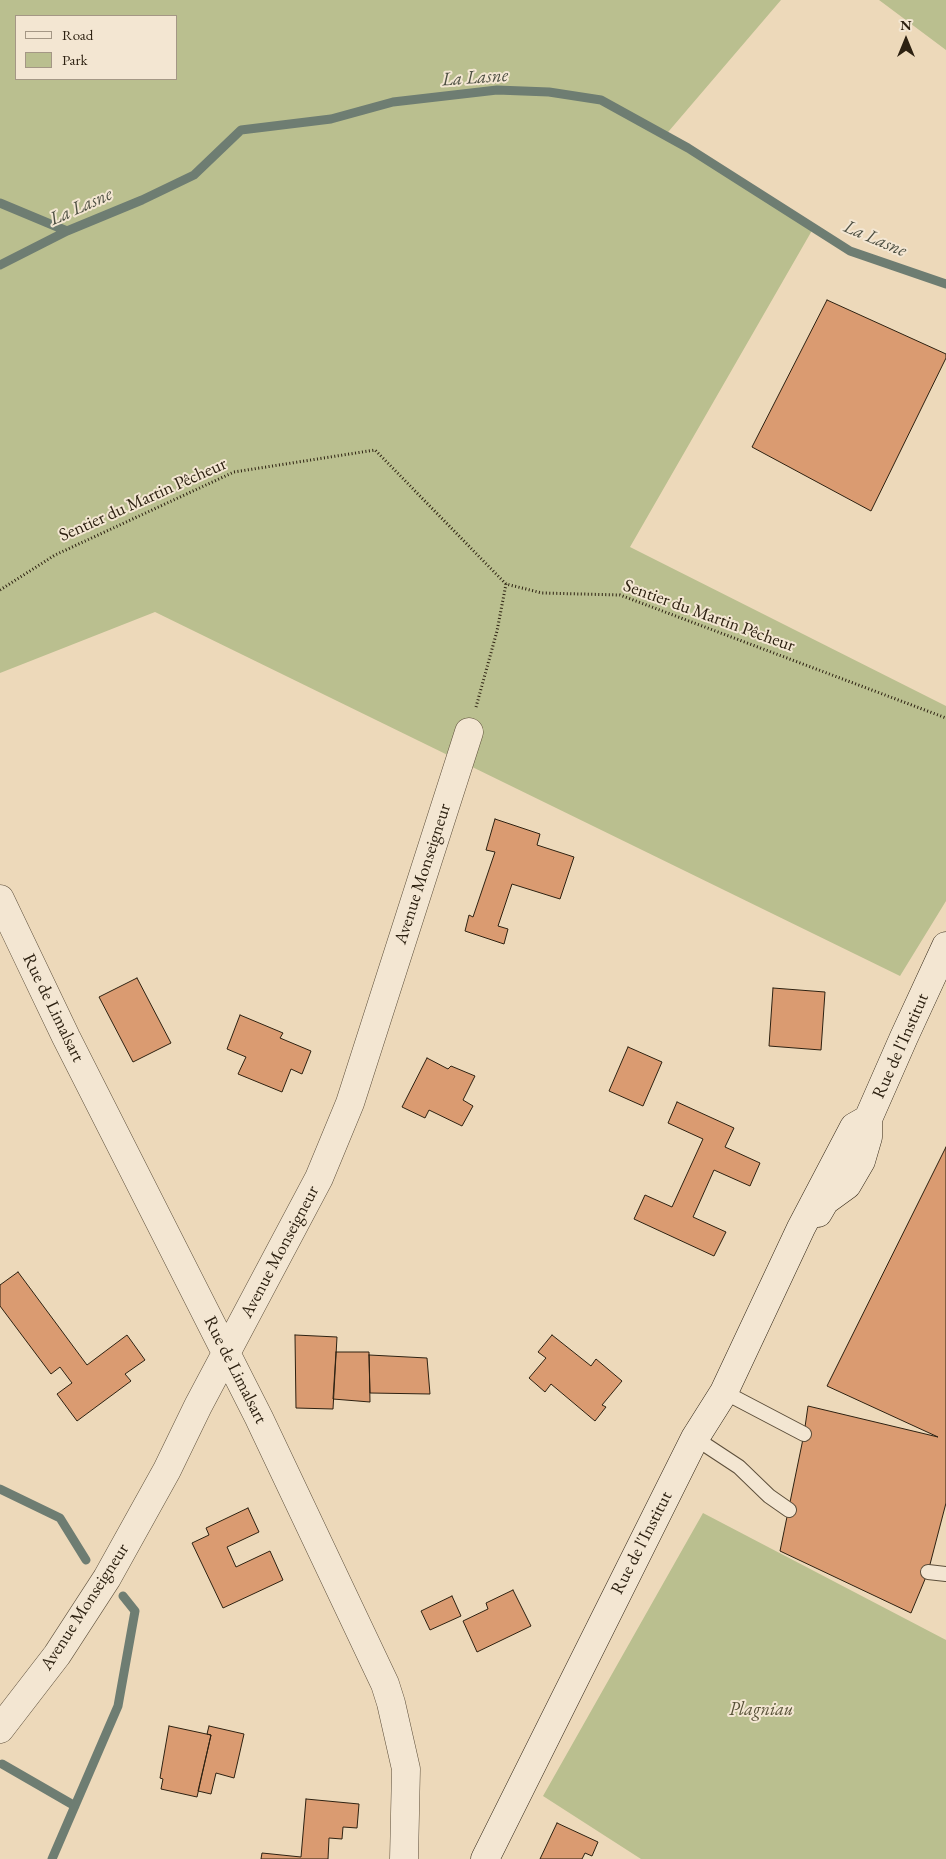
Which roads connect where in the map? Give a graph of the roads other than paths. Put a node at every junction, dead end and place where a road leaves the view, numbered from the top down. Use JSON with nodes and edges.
{"nodes":[{"id":1,"x":469,"y":732,"type":"road end"},
{"id":2,"x":0,"y":900,"type":"edge"},
{"id":3,"x":946,"y":946,"type":"edge"},
{"id":4,"x":226,"y":1352,"type":"junction"},
{"id":5,"x":724,"y":1392,"type":"junction"},
{"id":6,"x":804,"y":1434,"type":"dead end"},
{"id":7,"x":695,"y":1438,"type":"junction"},
{"id":8,"x":789,"y":1510,"type":"dead end"},
{"id":9,"x":928,"y":1572,"type":"dead end"},
{"id":10,"x":946,"y":1574,"type":"edge"},
{"id":11,"x":0,"y":1729,"type":"edge"},
{"id":12,"x":404,"y":1859,"type":"edge"},
{"id":13,"x":485,"y":1859,"type":"edge"}],
"edges":[{"from":1,"to":4,"type":"street","name":"Avenue Monseigneur"},
{"from":2,"to":4,"type":"street","name":"Rue de Limalsart"},
{"from":3,"to":5,"type":"street","name":"Rue de l'Institut"},
{"from":4,"to":11,"type":"street","name":"Avenue Monseigneur"},
{"from":4,"to":12,"type":"street","name":"Rue de Limalsart"},
{"from":5,"to":6,"type":"lane"},
{"from":5,"to":7,"type":"street","name":"Rue de l'Institut"},
{"from":7,"to":8,"type":"lane"},
{"from":7,"to":13,"type":"street","name":"Rue de l'Institut"},
{"from":9,"to":10,"type":"lane"}]}
